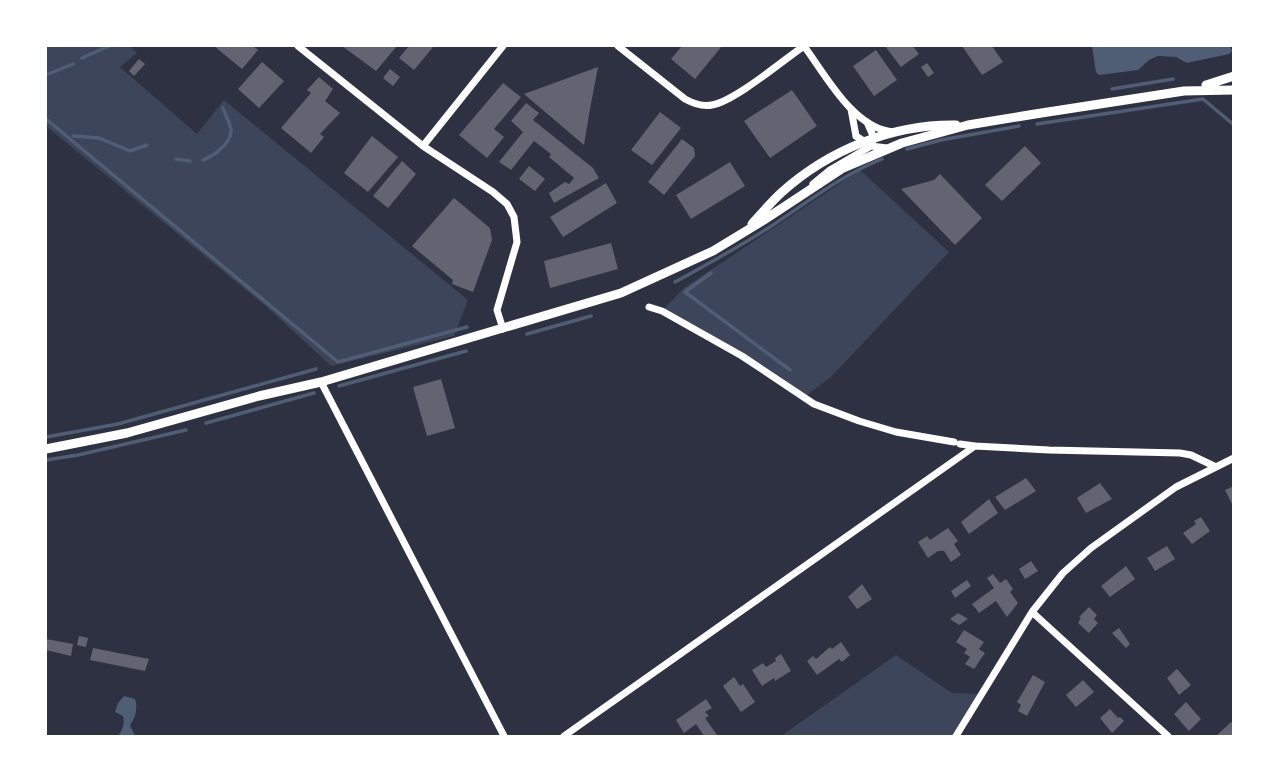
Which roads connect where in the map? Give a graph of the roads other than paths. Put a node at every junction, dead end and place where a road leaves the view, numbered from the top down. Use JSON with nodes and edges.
{"nodes":[{"id":1,"x":298,"y":46,"type":"edge"},
{"id":2,"x":503,"y":46,"type":"edge"},
{"id":3,"x":618,"y":46,"type":"edge"},
{"id":4,"x":804,"y":46,"type":"edge"},
{"id":5,"x":1234,"y":76,"type":"edge"},
{"id":6,"x":1234,"y":90,"type":"edge"},
{"id":7,"x":1184,"y":91,"type":"junction"},
{"id":8,"x":850,"y":109,"type":"junction"},
{"id":9,"x":867,"y":121,"type":"junction"},
{"id":10,"x":968,"y":125,"type":"junction"},
{"id":11,"x":895,"y":132,"type":"junction"},
{"id":12,"x":867,"y":140,"type":"junction"},
{"id":13,"x":423,"y":146,"type":"junction"},
{"id":14,"x":888,"y":148,"type":"junction"},
{"id":15,"x":802,"y":194,"type":"junction"},
{"id":16,"x":740,"y":234,"type":"junction"},
{"id":17,"x":649,"y":307,"type":"dead end"},
{"id":18,"x":503,"y":329,"type":"junction"},
{"id":19,"x":321,"y":382,"type":"junction"},
{"id":20,"x":975,"y":446,"type":"junction"},
{"id":21,"x":46,"y":449,"type":"edge"},
{"id":22,"x":1234,"y":458,"type":"edge"},
{"id":23,"x":1214,"y":466,"type":"junction"},
{"id":24,"x":1032,"y":612,"type":"junction"},
{"id":25,"x":504,"y":737,"type":"edge"},
{"id":26,"x":564,"y":737,"type":"edge"},
{"id":27,"x":956,"y":737,"type":"edge"},
{"id":28,"x":1168,"y":737,"type":"edge"}],
"edges":[{"from":1,"to":13,"type":"street"},
{"from":2,"to":13,"type":"street"},
{"from":3,"to":4,"type":"street"},
{"from":4,"to":8,"type":"street"},
{"from":5,"to":7,"type":"street"},
{"from":6,"to":7,"type":"street"},
{"from":7,"to":10,"type":"street"},
{"from":8,"to":9,"type":"street"},
{"from":8,"to":12,"type":"street"},
{"from":9,"to":11,"type":"street"},
{"from":9,"to":12,"type":"street"},
{"from":10,"to":11,"type":"street"},
{"from":10,"to":14,"type":"street"},
{"from":11,"to":12,"type":"street"},
{"from":12,"to":14,"type":"street"},
{"from":12,"to":15,"type":"street"},
{"from":12,"to":16,"type":"street"},
{"from":13,"to":18,"type":"street"},
{"from":14,"to":15,"type":"street"},
{"from":15,"to":16,"type":"street"},
{"from":16,"to":18,"type":"street"},
{"from":17,"to":20,"type":"street"},
{"from":18,"to":19,"type":"street"},
{"from":19,"to":21,"type":"street"},
{"from":19,"to":25,"type":"street"},
{"from":20,"to":23,"type":"street"},
{"from":20,"to":26,"type":"street"},
{"from":22,"to":23,"type":"street"},
{"from":23,"to":24,"type":"street"},
{"from":24,"to":27,"type":"street"},
{"from":24,"to":28,"type":"street"}]}
